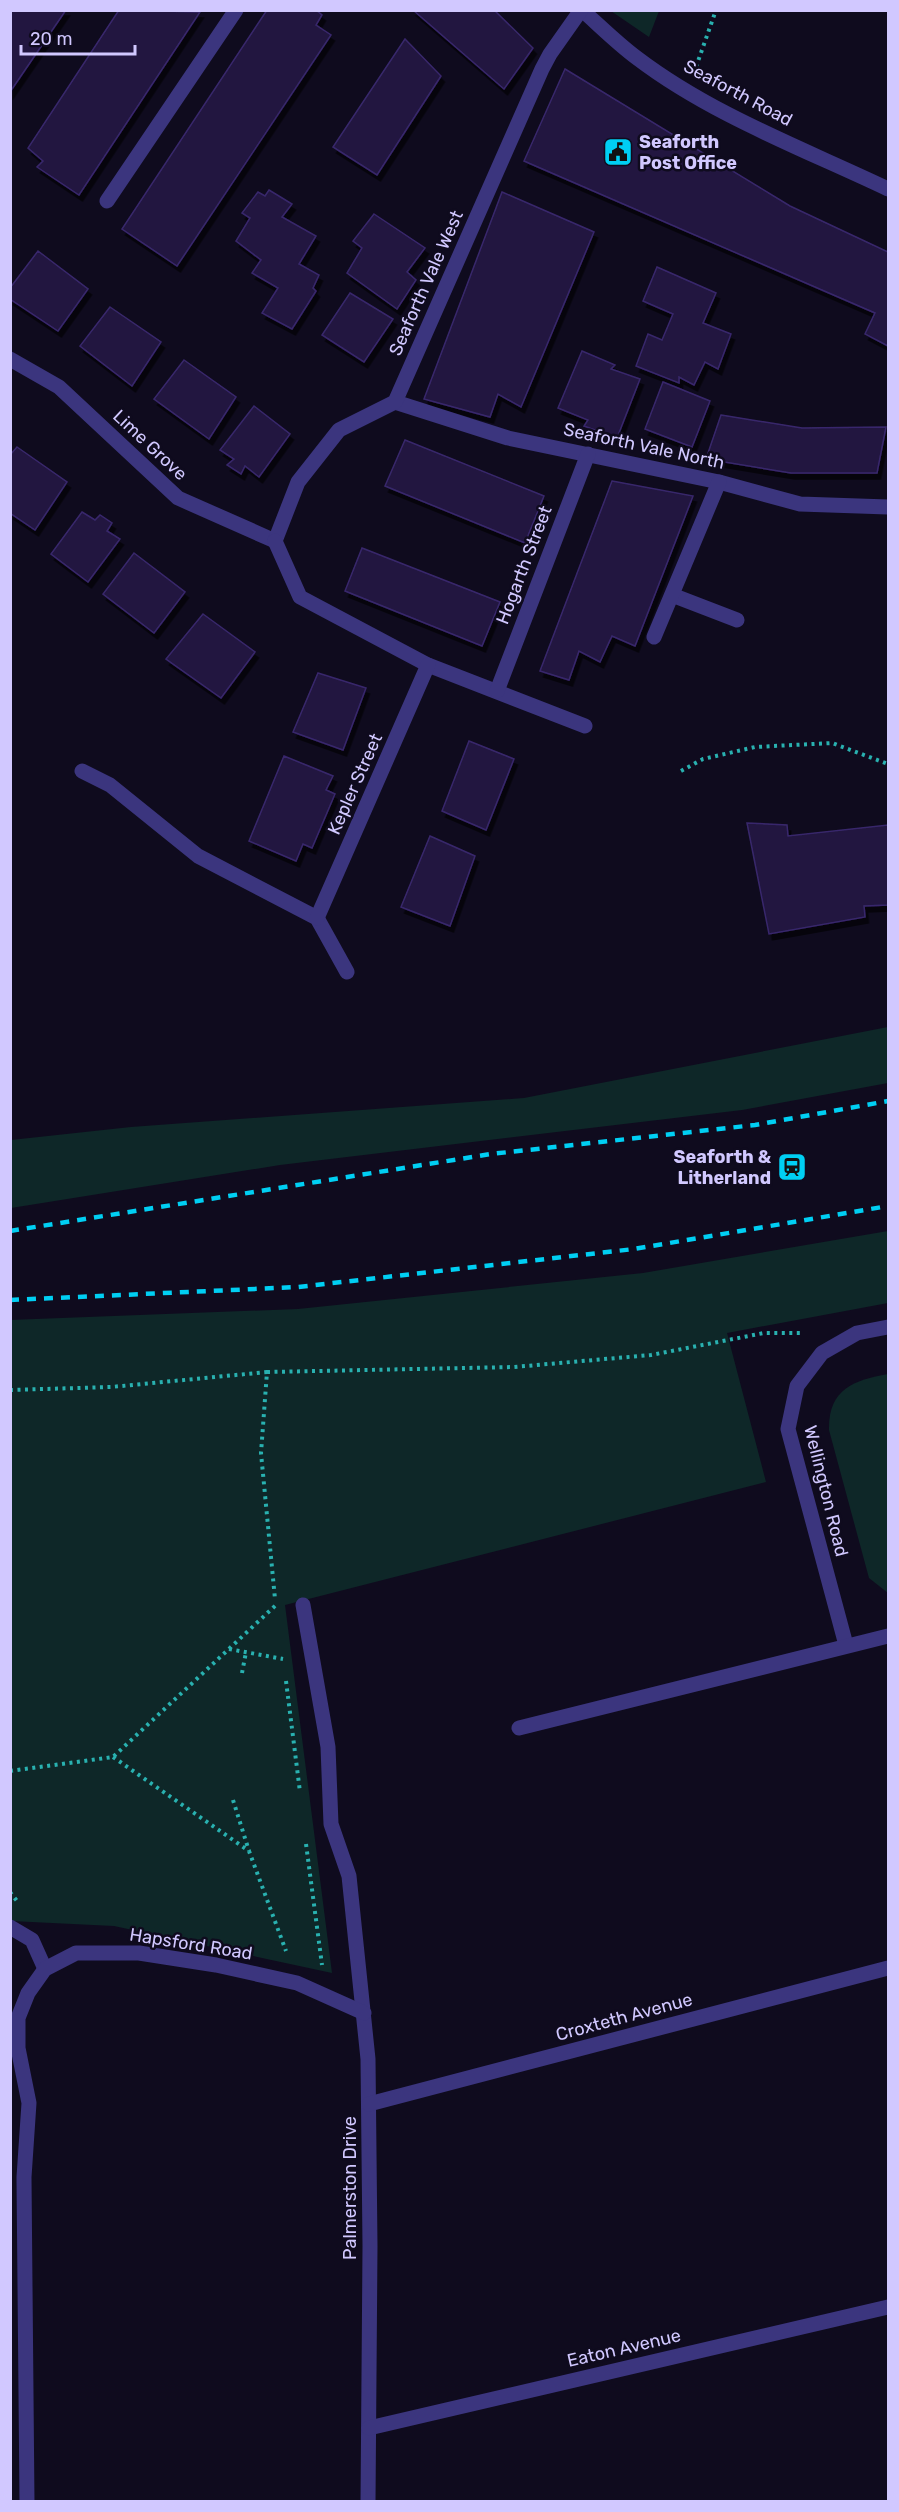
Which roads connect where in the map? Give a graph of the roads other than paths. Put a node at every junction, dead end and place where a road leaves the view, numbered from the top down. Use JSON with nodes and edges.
{"nodes":[{"id":1,"x":236,"y":10,"type":"edge"},
{"id":2,"x":581,"y":10,"type":"edge"},
{"id":3,"x":888,"y":189,"type":"edge"},
{"id":4,"x":107,"y":201,"type":"dead end"},
{"id":5,"x":10,"y":358,"type":"edge"},
{"id":6,"x":395,"y":402,"type":"junction"},
{"id":7,"x":588,"y":454,"type":"junction"},
{"id":8,"x":719,"y":482,"type":"junction"},
{"id":9,"x":888,"y":507,"type":"edge"},
{"id":10,"x":274,"y":541,"type":"junction"},
{"id":11,"x":672,"y":595,"type":"junction"},
{"id":12,"x":737,"y":620,"type":"dead end"},
{"id":13,"x":654,"y":637,"type":"dead end"},
{"id":14,"x":428,"y":665,"type":"junction"},
{"id":15,"x":497,"y":691,"type":"junction"},
{"id":16,"x":585,"y":726,"type":"dead end"},
{"id":17,"x":82,"y":771,"type":"dead end"},
{"id":18,"x":317,"y":918,"type":"junction"},
{"id":19,"x":347,"y":972,"type":"dead end"},
{"id":20,"x":888,"y":1327,"type":"edge"},
{"id":21,"x":303,"y":1605,"type":"dead end"},
{"id":22,"x":888,"y":1636,"type":"edge"},
{"id":23,"x":846,"y":1645,"type":"junction"},
{"id":24,"x":519,"y":1728,"type":"dead end"},
{"id":25,"x":10,"y":1927,"type":"edge"},
{"id":26,"x":888,"y":1968,"type":"edge"},
{"id":27,"x":45,"y":1970,"type":"junction"},
{"id":28,"x":364,"y":2013,"type":"junction"},
{"id":29,"x":369,"y":2104,"type":"junction"},
{"id":30,"x":888,"y":2307,"type":"edge"},
{"id":31,"x":369,"y":2428,"type":"junction"},
{"id":32,"x":27,"y":2502,"type":"edge"},
{"id":33,"x":368,"y":2502,"type":"edge"}],
"edges":[{"from":1,"to":4,"type":"street"},
{"from":2,"to":3,"type":"street","name":"Seaforth Road"},
{"from":2,"to":6,"type":"street","name":"Seaforth Vale West"},
{"from":5,"to":10,"type":"street","name":"Lime Grove"},
{"from":6,"to":7,"type":"street","name":"Seaforth Vale North"},
{"from":6,"to":10,"type":"street"},
{"from":7,"to":8,"type":"street","name":"Seaforth Vale North"},
{"from":7,"to":15,"type":"street","name":"Hogarth Street"},
{"from":8,"to":9,"type":"street","name":"Seaforth Vale North"},
{"from":8,"to":11,"type":"street"},
{"from":10,"to":14,"type":"street"},
{"from":11,"to":12,"type":"street"},
{"from":11,"to":13,"type":"street"},
{"from":14,"to":15,"type":"street"},
{"from":14,"to":18,"type":"street","name":"Kepler Street"},
{"from":15,"to":16,"type":"street"},
{"from":17,"to":18,"type":"street"},
{"from":18,"to":19,"type":"street"},
{"from":20,"to":23,"type":"street","name":"Wellington Road"},
{"from":21,"to":28,"type":"street","name":"Palmerston Drive"},
{"from":22,"to":23,"type":"street"},
{"from":23,"to":24,"type":"street"},
{"from":25,"to":27,"type":"street"},
{"from":26,"to":29,"type":"street","name":"Croxteth Avenue"},
{"from":27,"to":28,"type":"street","name":"Hapsford Road"},
{"from":27,"to":32,"type":"street","name":"Hapsford Road"},
{"from":28,"to":29,"type":"street","name":"Palmerston Drive"},
{"from":29,"to":31,"type":"street","name":"Palmerston Drive"},
{"from":30,"to":31,"type":"street","name":"Eaton Avenue"},
{"from":31,"to":33,"type":"street","name":"Palmerston Drive"}]}
